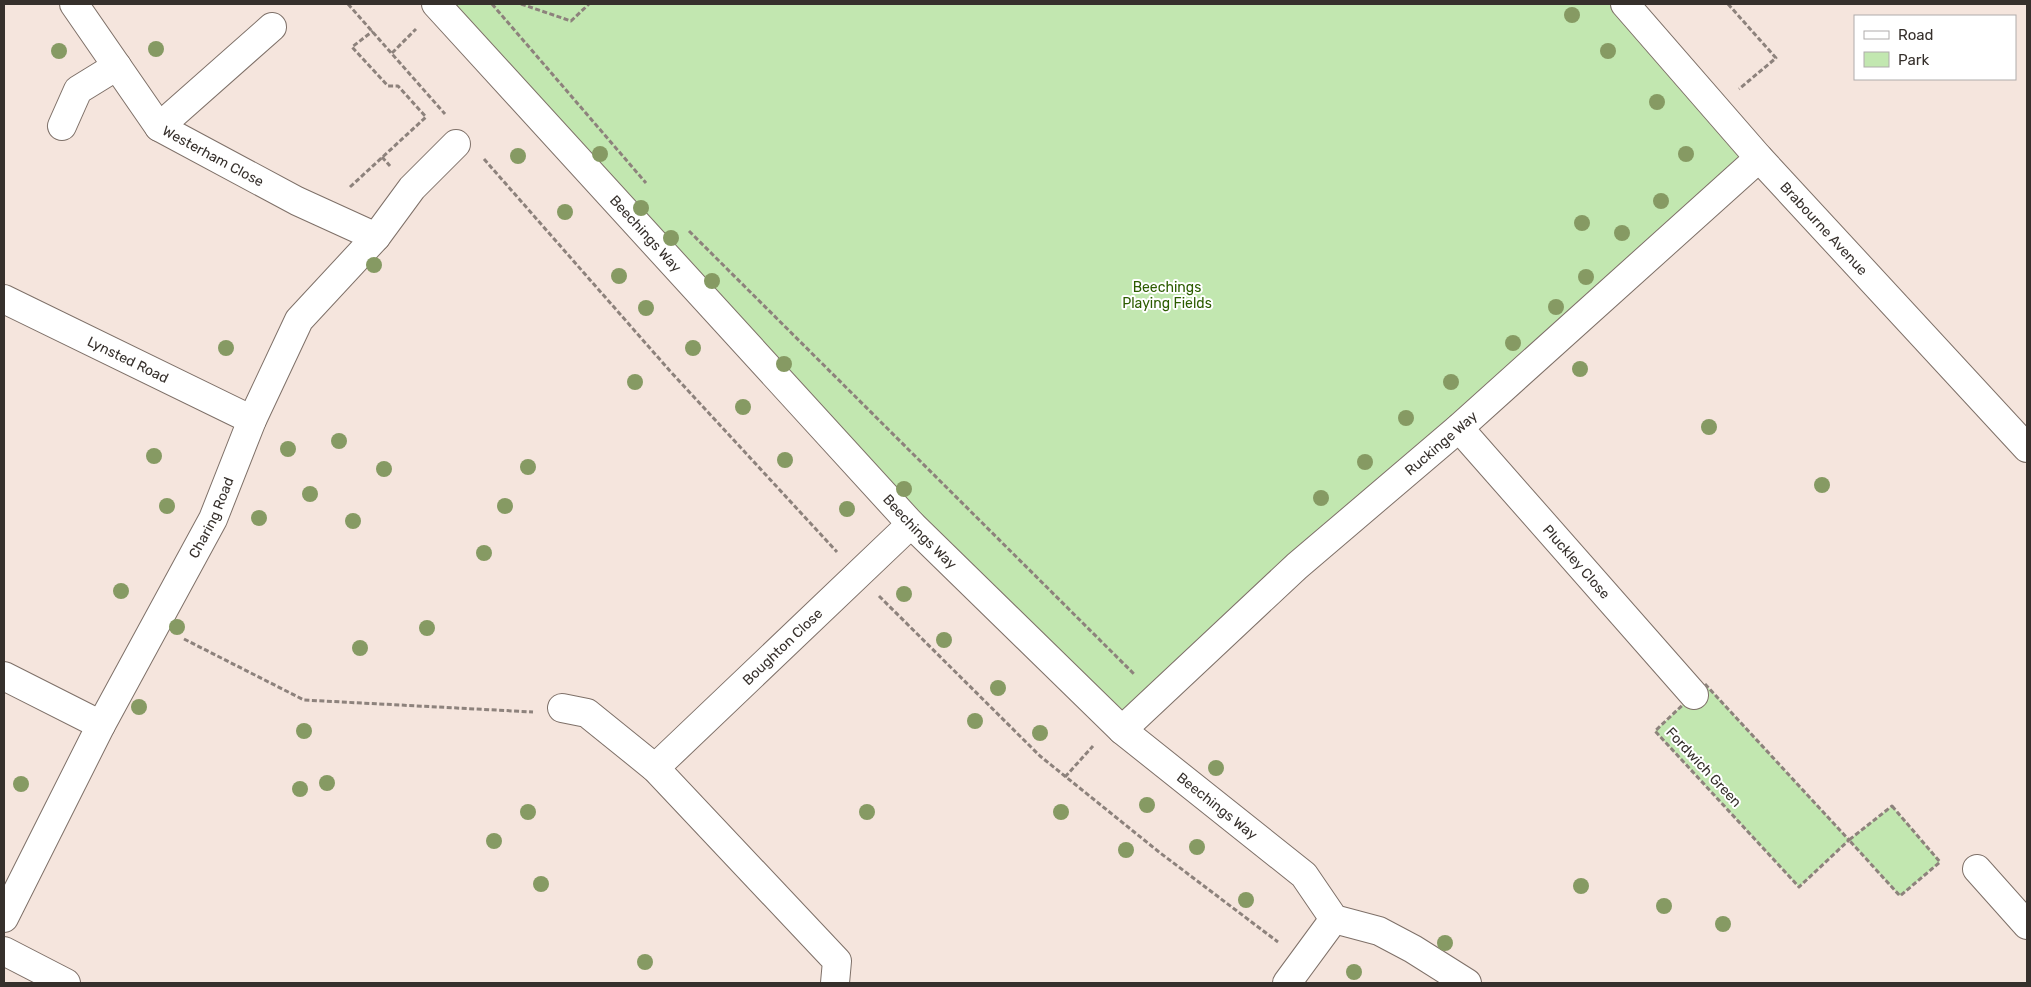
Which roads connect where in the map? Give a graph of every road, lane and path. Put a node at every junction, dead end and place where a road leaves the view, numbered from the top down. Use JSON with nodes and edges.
{"nodes":[{"id":1,"x":74,"y":4,"type":"edge"},
{"id":2,"x":348,"y":4,"type":"edge"},
{"id":3,"x":436,"y":4,"type":"edge"},
{"id":4,"x":492,"y":4,"type":"edge"},
{"id":5,"x":521,"y":4,"type":"edge"},
{"id":6,"x":590,"y":4,"type":"edge"},
{"id":7,"x":1625,"y":4,"type":"edge"},
{"id":8,"x":1728,"y":4,"type":"edge"},
{"id":9,"x":272,"y":27,"type":"dead end"},
{"id":10,"x":418,"y":27,"type":"dead end"},
{"id":11,"x":373,"y":31,"type":"junction"},
{"id":12,"x":392,"y":53,"type":"junction"},
{"id":13,"x":117,"y":66,"type":"junction"},
{"id":14,"x":1716,"y":108,"type":"junction"},
{"id":15,"x":62,"y":126,"type":"dead end"},
{"id":16,"x":159,"y":126,"type":"junction"},
{"id":17,"x":453,"y":132,"type":"joint"},
{"id":18,"x":483,"y":158,"type":"dead end"},
{"id":19,"x":1759,"y":158,"type":"junction"},
{"id":20,"x":646,"y":183,"type":"dead end"},
{"id":21,"x":350,"y":187,"type":"dead end"},
{"id":22,"x":686,"y":227,"type":"dead end"},
{"id":23,"x":376,"y":236,"type":"junction"},
{"id":24,"x":4,"y":299,"type":"edge"},
{"id":25,"x":252,"y":420,"type":"junction"},
{"id":26,"x":1459,"y":428,"type":"junction"},
{"id":27,"x":2026,"y":445,"type":"edge"},
{"id":28,"x":911,"y":524,"type":"junction"},
{"id":29,"x":839,"y":554,"type":"dead end"},
{"id":30,"x":875,"y":592,"type":"dead end"},
{"id":31,"x":155,"y":624,"type":"junction"},
{"id":32,"x":4,"y":676,"type":"edge"},
{"id":33,"x":1694,"y":695,"type":"junction"},
{"id":34,"x":1157,"y":697,"type":"junction"},
{"id":35,"x":552,"y":710,"type":"joint"},
{"id":36,"x":101,"y":725,"type":"junction"},
{"id":37,"x":1118,"y":726,"type":"junction"},
{"id":38,"x":655,"y":768,"type":"junction"},
{"id":39,"x":1066,"y":777,"type":"junction"},
{"id":40,"x":1849,"y":840,"type":"junction"},
{"id":41,"x":1977,"y":869,"type":"dead end"},
{"id":42,"x":4,"y":918,"type":"edge"},
{"id":43,"x":1334,"y":919,"type":"junction"},
{"id":44,"x":2027,"y":925,"type":"edge"},
{"id":45,"x":1279,"y":943,"type":"dead end"},
{"id":46,"x":4,"y":951,"type":"edge"},
{"id":47,"x":66,"y":983,"type":"edge"},
{"id":48,"x":835,"y":983,"type":"edge"},
{"id":49,"x":1286,"y":983,"type":"edge"},
{"id":50,"x":1467,"y":983,"type":"edge"}],
"edges":[{"from":1,"to":13,"type":"street","name":"Westerham Close"},
{"from":2,"to":11,"type":"path"},
{"from":3,"to":28,"type":"street","name":"Beechings Way"},
{"from":4,"to":20,"type":"path"},
{"from":5,"to":6,"type":"path"},
{"from":7,"to":14,"type":"street","name":"Brabourne Avenue"},
{"from":8,"to":14,"type":"path"},
{"from":9,"to":16,"type":"street"},
{"from":10,"to":12,"type":"path"},
{"from":11,"to":12,"type":"path"},
{"from":11,"to":21,"type":"path"},
{"from":12,"to":17,"type":"path"},
{"from":13,"to":15,"type":"street"},
{"from":13,"to":16,"type":"street","name":"Westerham Close"},
{"from":14,"to":19,"type":"street","name":"Brabourne Avenue"},
{"from":16,"to":23,"type":"street","name":"Westerham Close"},
{"from":17,"to":23,"type":"street","name":"Charing Road"},
{"from":18,"to":29,"type":"path"},
{"from":19,"to":26,"type":"street","name":"Ruckinge Way"},
{"from":19,"to":27,"type":"street","name":"Brabourne Avenue"},
{"from":22,"to":34,"type":"path"},
{"from":23,"to":25,"type":"street","name":"Charing Road"},
{"from":24,"to":25,"type":"street","name":"Lynsted Road"},
{"from":25,"to":31,"type":"street","name":"Charing Road"},
{"from":26,"to":33,"type":"street","name":"Pluckley Close"},
{"from":26,"to":34,"type":"street","name":"Ruckinge Way"},
{"from":28,"to":37,"type":"street","name":"Beechings Way"},
{"from":28,"to":38,"type":"street","name":"Boughton Close"},
{"from":30,"to":39,"type":"path"},
{"from":31,"to":35,"type":"path"},
{"from":31,"to":36,"type":"street","name":"Charing Road"},
{"from":32,"to":36,"type":"street"},
{"from":33,"to":40,"type":"path","name":"Fordwich Green"},
{"from":33,"to":40,"type":"path","name":"Fordwich Green"},
{"from":34,"to":37,"type":"street","name":"Ruckinge Way"},
{"from":35,"to":38,"type":"street"},
{"from":36,"to":42,"type":"street","name":"Charing Road"},
{"from":37,"to":39,"type":"path"},
{"from":37,"to":43,"type":"street","name":"Beechings Way"},
{"from":38,"to":48,"type":"street"},
{"from":39,"to":45,"type":"path"},
{"from":40,"to":40,"type":"path","name":"Fordwich Green"},
{"from":41,"to":44,"type":"street"},
{"from":43,"to":49,"type":"street"},
{"from":43,"to":50,"type":"street"},
{"from":46,"to":47,"type":"street"}]}
